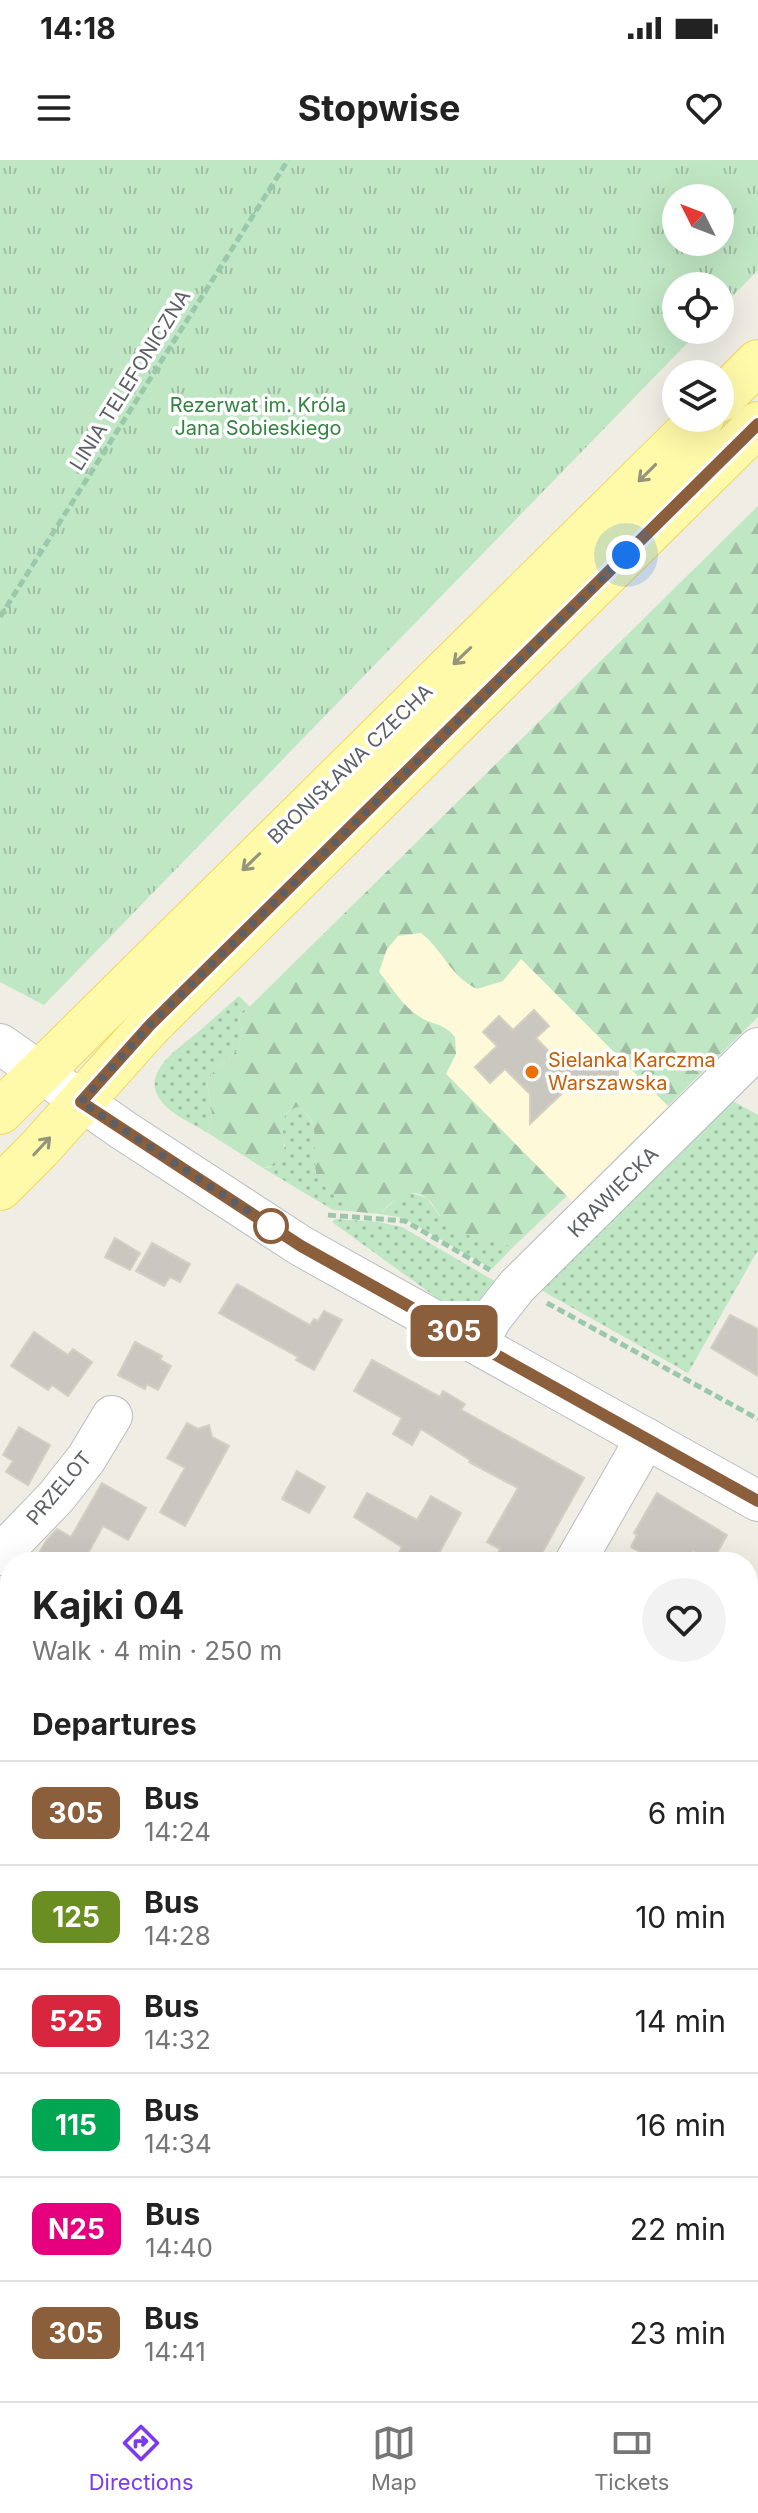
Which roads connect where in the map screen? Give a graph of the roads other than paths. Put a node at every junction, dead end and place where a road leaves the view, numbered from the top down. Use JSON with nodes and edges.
{"nodes":[{"id":1,"x":758,"y":362,"type":"edge"},
{"id":2,"x":734,"y":386,"type":"edge"},
{"id":3,"x":758,"y":424,"type":"edge"},
{"id":4,"x":688,"y":432,"type":"edge"},
{"id":5,"x":0,"y":1044,"type":"edge"},
{"id":6,"x":758,"y":1048,"type":"edge"},
{"id":7,"x":41,"y":1072,"type":"junction"},
{"id":8,"x":81,"y":1102,"type":"junction"},
{"id":9,"x":0,"y":1112,"type":"edge"},
{"id":10,"x":0,"y":1188,"type":"edge"},
{"id":11,"x":478,"y":1344,"type":"junction"},
{"id":12,"x":112,"y":1416,"type":"dead end"},
{"id":13,"x":646,"y":1438,"type":"junction"},
{"id":14,"x":758,"y":1501,"type":"edge"},
{"id":15,"x":3,"y":1552,"type":"edge"},
{"id":16,"x":581,"y":1552,"type":"edge"}],
"edges":[{"from":1,"to":2,"type":"main road"},
{"from":3,"to":8,"type":"main road"},
{"from":4,"to":7,"type":"main road","name":"BRONISŁAWA CZECHA","one_way":true},
{"from":5,"to":7,"type":"street"},
{"from":6,"to":11,"type":"street","name":"KRAWIECKA"},
{"from":7,"to":8,"type":"street"},
{"from":7,"to":9,"type":"main road","name":"BRONISŁAWA CZECHA"},
{"from":10,"to":8,"type":"main road","one_way":true},
{"from":8,"to":11,"type":"street"},
{"from":11,"to":13,"type":"street"},
{"from":12,"to":15,"type":"street","name":"PRZELOT"},
{"from":13,"to":14,"type":"street"},
{"from":13,"to":16,"type":"street"}]}
